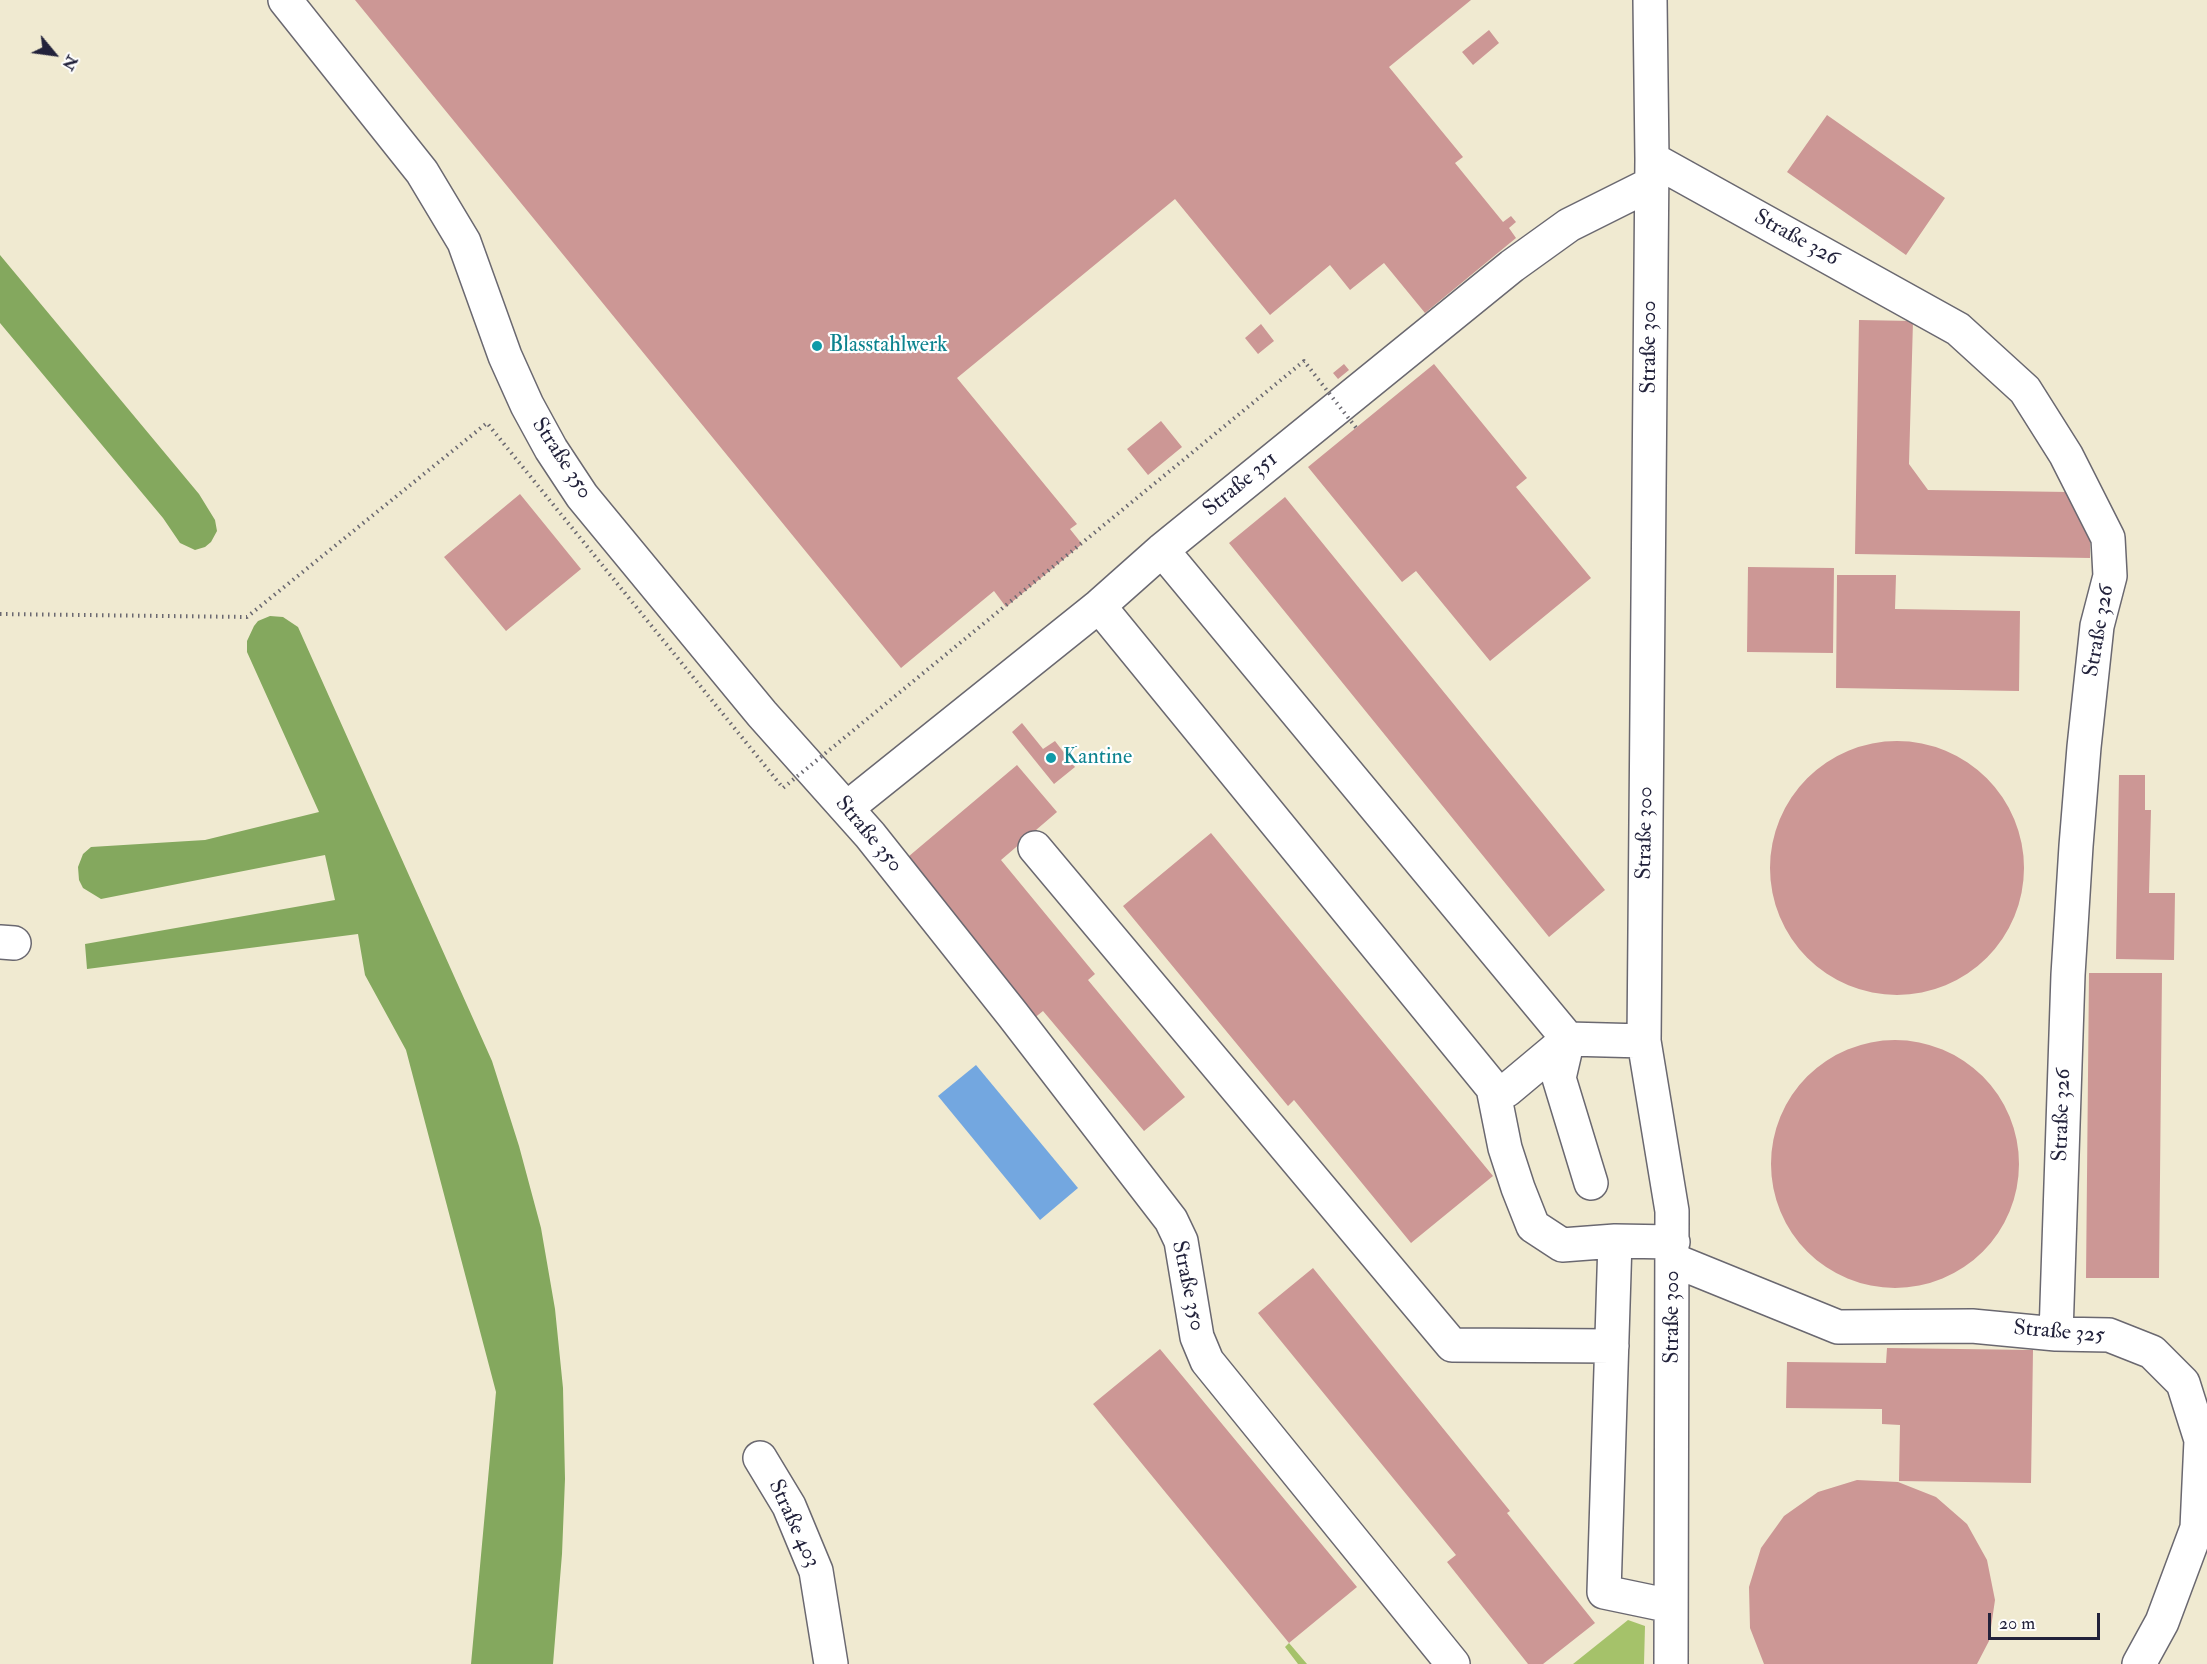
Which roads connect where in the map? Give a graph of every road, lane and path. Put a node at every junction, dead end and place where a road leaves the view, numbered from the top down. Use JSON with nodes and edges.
{"nodes":[{"id":1,"x":285,"y":0,"type":"edge"},
{"id":2,"x":1650,"y":0,"type":"edge"},
{"id":3,"x":1651,"y":171,"type":"junction"},
{"id":4,"x":1357,"y":429,"type":"dead end"},
{"id":5,"x":1162,"y":550,"type":"junction"},
{"id":6,"x":1099,"y":606,"type":"junction"},
{"id":7,"x":0,"y":614,"type":"edge"},
{"id":8,"x":847,"y":808,"type":"junction"},
{"id":9,"x":1035,"y":848,"type":"dead end"},
{"id":10,"x":1568,"y":1039,"type":"junction"},
{"id":11,"x":1644,"y":1041,"type":"junction"},
{"id":12,"x":1493,"y":1088,"type":"junction"},
{"id":13,"x":1591,"y":1183,"type":"dead end"},
{"id":14,"x":1615,"y":1241,"type":"junction"},
{"id":15,"x":1673,"y":1251,"type":"junction"},
{"id":16,"x":2056,"y":1334,"type":"junction"},
{"id":17,"x":1612,"y":1346,"type":"junction"},
{"id":18,"x":760,"y":1458,"type":"dead end"},
{"id":19,"x":1671,"y":1606,"type":"junction"},
{"id":20,"x":831,"y":1664,"type":"edge"},
{"id":21,"x":1453,"y":1664,"type":"edge"},
{"id":22,"x":1671,"y":1664,"type":"edge"},
{"id":23,"x":2139,"y":1664,"type":"edge"}],
"edges":[{"from":1,"to":8,"type":"street","name":"Straße 350"},
{"from":2,"to":3,"type":"street","name":"Straße 300"},
{"from":3,"to":5,"type":"street","name":"Straße 351"},
{"from":3,"to":11,"type":"street","name":"Straße 300"},
{"from":3,"to":16,"type":"street","name":"Straße 326"},
{"from":4,"to":7,"type":"path","bridge":true},
{"from":5,"to":6,"type":"street","name":"Straße 351"},
{"from":5,"to":10,"type":"street"},
{"from":6,"to":8,"type":"street","name":"Straße 351"},
{"from":6,"to":12,"type":"street"},
{"from":8,"to":21,"type":"street","name":"Straße 350"},
{"from":9,"to":17,"type":"street"},
{"from":10,"to":11,"type":"street"},
{"from":10,"to":12,"type":"street"},
{"from":10,"to":13,"type":"street"},
{"from":11,"to":15,"type":"street","name":"Straße 300"},
{"from":12,"to":14,"type":"street"},
{"from":14,"to":15,"type":"street"},
{"from":14,"to":17,"type":"street"},
{"from":15,"to":16,"type":"street","name":"Straße 325"},
{"from":15,"to":19,"type":"street","name":"Straße 300"},
{"from":16,"to":23,"type":"street","name":"Straße 325"},
{"from":17,"to":19,"type":"street"},
{"from":18,"to":20,"type":"street","name":"Straße 403"},
{"from":19,"to":22,"type":"street","name":"Straße 300"}]}
